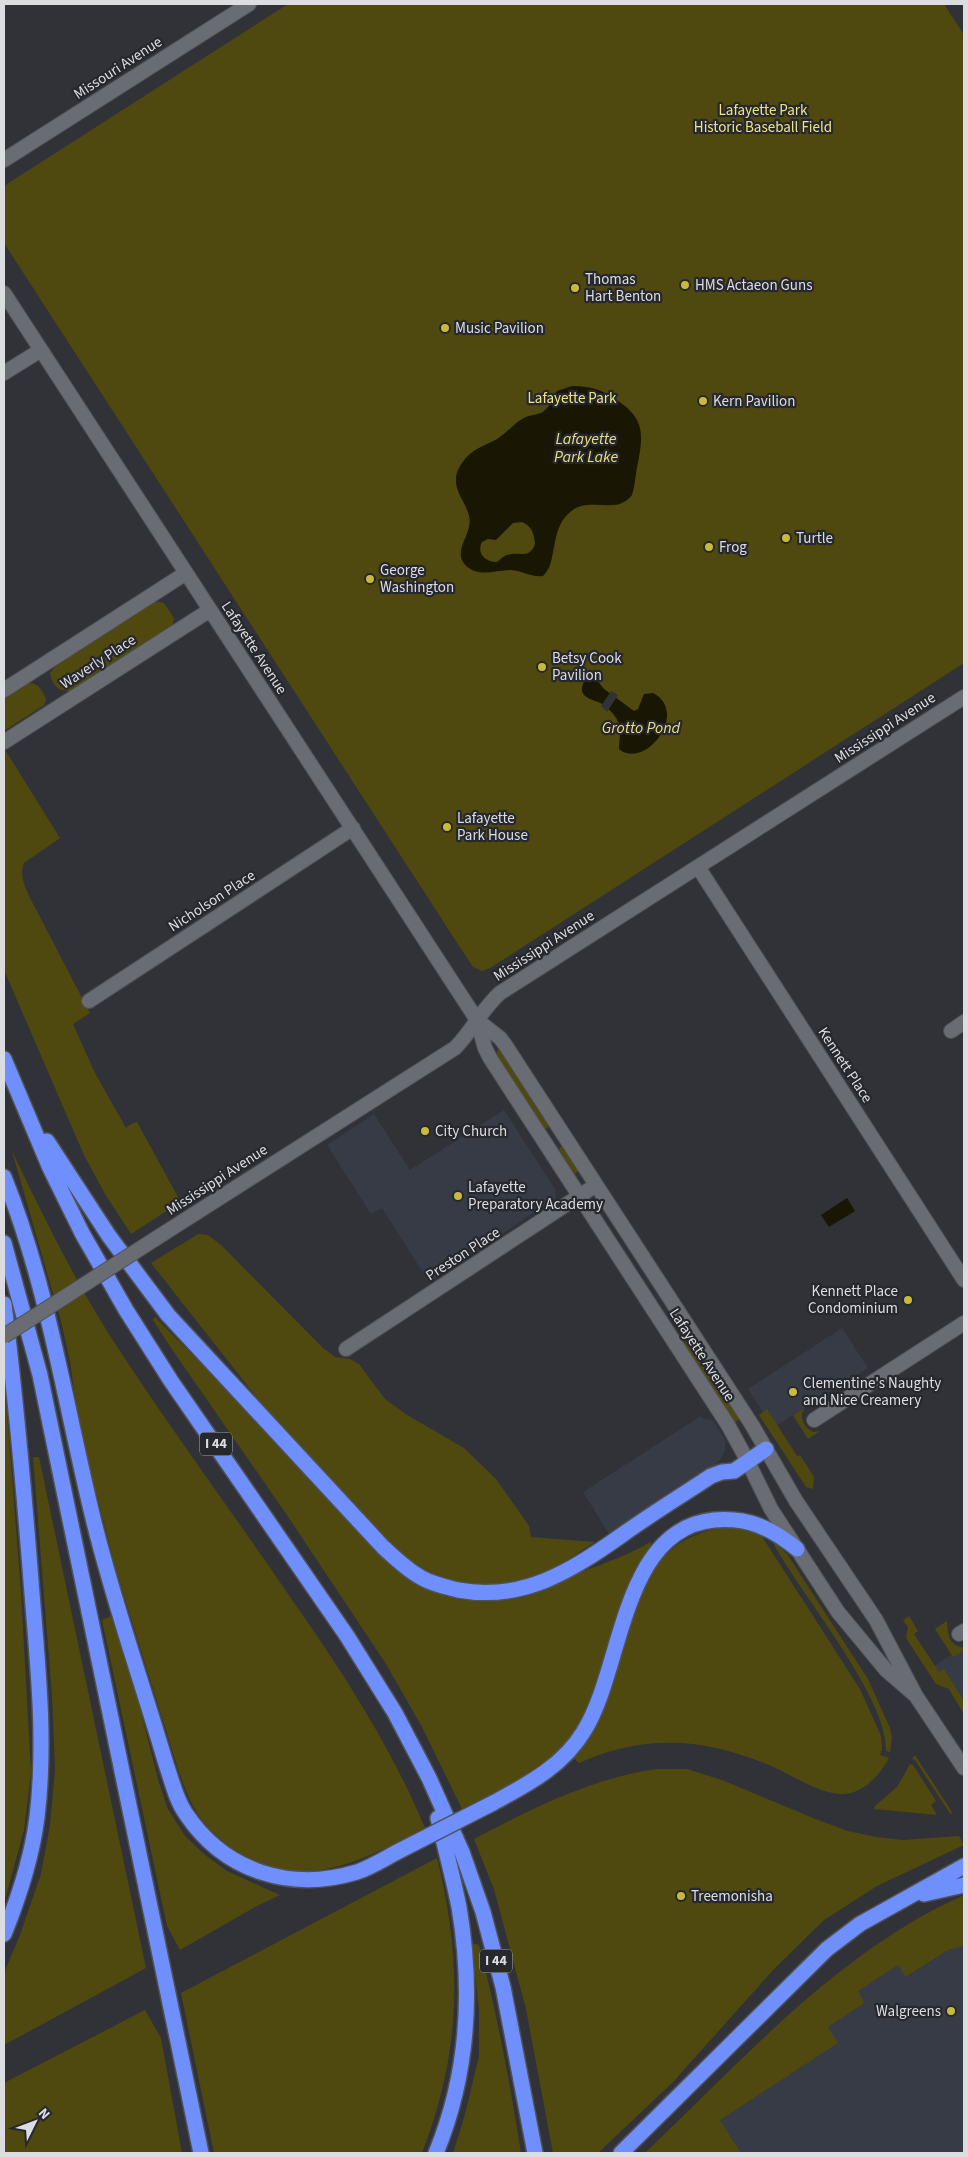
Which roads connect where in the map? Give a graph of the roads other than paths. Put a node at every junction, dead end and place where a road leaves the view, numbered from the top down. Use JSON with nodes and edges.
{"nodes":[{"id":1,"x":249,"y":4,"type":"edge"},
{"id":2,"x":233,"y":8,"type":"edge"},
{"id":3,"x":4,"y":160,"type":"edge"},
{"id":4,"x":4,"y":293,"type":"edge"},
{"id":5,"x":41,"y":350,"type":"junction"},
{"id":6,"x":4,"y":373,"type":"edge"},
{"id":7,"x":186,"y":573,"type":"junction"},
{"id":8,"x":210,"y":610,"type":"junction"},
{"id":9,"x":4,"y":690,"type":"edge"},
{"id":10,"x":964,"y":697,"type":"edge"},
{"id":11,"x":4,"y":742,"type":"edge"},
{"id":12,"x":352,"y":828,"type":"junction"},
{"id":13,"x":698,"y":867,"type":"junction"},
{"id":14,"x":89,"y":1001,"type":"dead end"},
{"id":15,"x":477,"y":1020,"type":"junction"},
{"id":16,"x":964,"y":1022,"type":"edge"},
{"id":17,"x":951,"y":1031,"type":"dead end"},
{"id":18,"x":4,"y":1059,"type":"edge"},
{"id":19,"x":21,"y":1100,"type":"junction"},
{"id":20,"x":4,"y":1177,"type":"edge"},
{"id":21,"x":596,"y":1185,"type":"junction"},
{"id":22,"x":579,"y":1196,"type":"junction"},
{"id":23,"x":4,"y":1243,"type":"edge"},
{"id":24,"x":964,"y":1280,"type":"edge"},
{"id":25,"x":4,"y":1304,"type":"edge"},
{"id":26,"x":964,"y":1322,"type":"edge"},
{"id":27,"x":4,"y":1336,"type":"edge"},
{"id":28,"x":346,"y":1349,"type":"dead end"},
{"id":29,"x":814,"y":1420,"type":"dead end"},
{"id":30,"x":766,"y":1449,"type":"junction"},
{"id":31,"x":748,"y":1462,"type":"junction"},
{"id":32,"x":797,"y":1549,"type":"junction"},
{"id":33,"x":916,"y":1696,"type":"junction"},
{"id":34,"x":964,"y":1768,"type":"edge"},
{"id":35,"x":428,"y":1778,"type":"junction"},
{"id":36,"x":964,"y":1866,"type":"edge"},
{"id":37,"x":964,"y":1885,"type":"edge"},
{"id":38,"x":905,"y":1898,"type":"junction"},
{"id":39,"x":4,"y":1934,"type":"edge"},
{"id":40,"x":201,"y":2153,"type":"edge"},
{"id":41,"x":436,"y":2153,"type":"edge"},
{"id":42,"x":535,"y":2153,"type":"edge"},
{"id":43,"x":621,"y":2153,"type":"edge"}],
"edges":[{"from":1,"to":2,"type":"street","name":"Missouri Avenue"},
{"from":2,"to":3,"type":"street","name":"Missouri Avenue"},
{"from":4,"to":5,"type":"street","name":"Lafayette Avenue"},
{"from":5,"to":6,"type":"street"},
{"from":5,"to":7,"type":"street","name":"Lafayette Avenue"},
{"from":7,"to":8,"type":"street","name":"Lafayette Avenue"},
{"from":7,"to":9,"type":"street","name":"Waverly Place"},
{"from":8,"to":11,"type":"street","name":"Waverly Place"},
{"from":8,"to":12,"type":"street","name":"Lafayette Avenue"},
{"from":10,"to":13,"type":"street","name":"Mississippi Avenue"},
{"from":12,"to":14,"type":"street","name":"Nicholson Place"},
{"from":12,"to":15,"type":"street","name":"Lafayette Avenue"},
{"from":13,"to":15,"type":"street","name":"Mississippi Avenue"},
{"from":13,"to":24,"type":"street","name":"Kennett Place"},
{"from":15,"to":21,"type":"street","name":"Lafayette Avenue"},
{"from":15,"to":22,"type":"street","name":"Lafayette Avenue"},
{"from":15,"to":27,"type":"street","name":"Mississippi Avenue","bridge":true},
{"from":16,"to":17,"type":"street"},
{"from":18,"to":19,"type":"highway","number":"I 44"},
{"from":19,"to":31,"type":"highway"},
{"from":19,"to":35,"type":"highway","number":"I 44"},
{"from":20,"to":32,"type":"highway","bridge":true},
{"from":21,"to":22,"type":"street","name":"Preston Place"},
{"from":21,"to":30,"type":"street","name":"Lafayette Avenue"},
{"from":22,"to":28,"type":"street","name":"Preston Place"},
{"from":22,"to":31,"type":"street","name":"Lafayette Avenue"},
{"from":23,"to":40,"type":"highway"},
{"from":25,"to":39,"type":"highway"},
{"from":26,"to":29,"type":"street"},
{"from":30,"to":31,"type":"highway"},
{"from":30,"to":33,"type":"street","name":"Lafayette Avenue"},
{"from":31,"to":32,"type":"street","name":"Lafayette Avenue"},
{"from":32,"to":33,"type":"street","name":"Lafayette Avenue"},
{"from":33,"to":34,"type":"street","name":"Lafayette Avenue"},
{"from":35,"to":41,"type":"highway"},
{"from":35,"to":42,"type":"highway","number":"I 44"},
{"from":36,"to":38,"type":"highway"},
{"from":37,"to":38,"type":"highway"},
{"from":38,"to":43,"type":"highway"}]}
